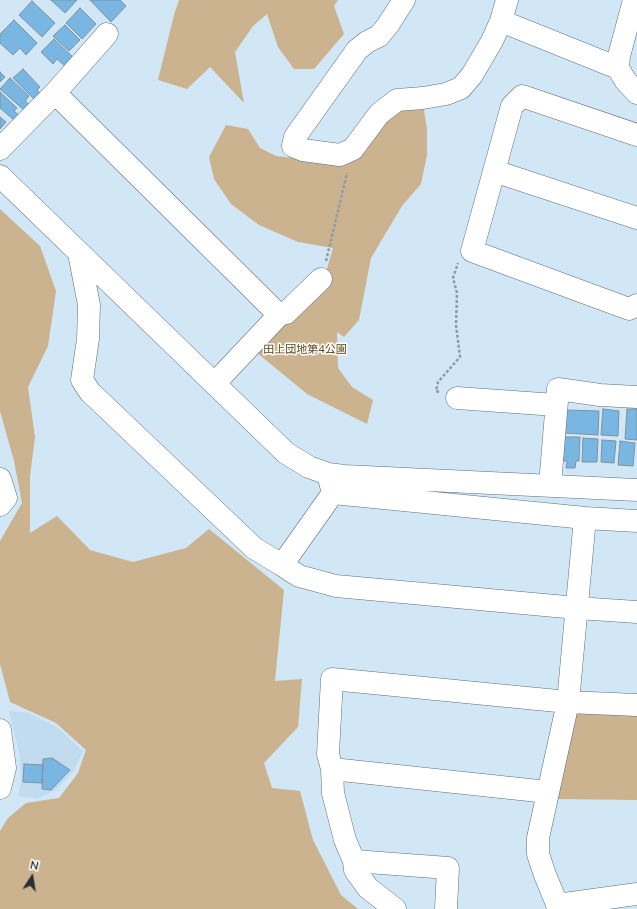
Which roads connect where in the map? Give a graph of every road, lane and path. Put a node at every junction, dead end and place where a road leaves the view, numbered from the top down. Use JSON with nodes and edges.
{"nodes":[{"id":1,"x":404,"y":0,"type":"edge"},
{"id":2,"x":507,"y":0,"type":"edge"},
{"id":3,"x":634,"y":0,"type":"edge"},
{"id":4,"x":501,"y":21,"type":"junction"},
{"id":5,"x":107,"y":34,"type":"dead end"},
{"id":6,"x":618,"y":68,"type":"junction"},
{"id":7,"x":55,"y":93,"type":"junction"},
{"id":8,"x":637,"y":93,"type":"edge"},
{"id":9,"x":637,"y":135,"type":"edge"},
{"id":10,"x":0,"y":149,"type":"edge"},
{"id":11,"x":353,"y":149,"type":"junction"},
{"id":12,"x":494,"y":171,"type":"junction"},
{"id":13,"x":0,"y":176,"type":"edge"},
{"id":14,"x":637,"y":218,"type":"edge"},
{"id":15,"x":472,"y":251,"type":"junction"},
{"id":16,"x":79,"y":253,"type":"junction"},
{"id":17,"x":321,"y":280,"type":"joint"},
{"id":18,"x":637,"y":305,"type":"edge"},
{"id":19,"x":279,"y":315,"type":"junction"},
{"id":20,"x":215,"y":384,"type":"junction"},
{"id":21,"x":637,"y":397,"type":"edge"},
{"id":22,"x":457,"y":398,"type":"joint"},
{"id":23,"x":556,"y":405,"type":"junction"},
{"id":24,"x":0,"y":479,"type":"edge"},
{"id":25,"x":330,"y":483,"type":"junction"},
{"id":26,"x":550,"y":486,"type":"junction"},
{"id":27,"x":637,"y":490,"type":"edge"},
{"id":28,"x":0,"y":505,"type":"edge"},
{"id":29,"x":585,"y":518,"type":"junction"},
{"id":30,"x":637,"y":521,"type":"edge"},
{"id":31,"x":282,"y":566,"type":"junction"},
{"id":32,"x":577,"y":608,"type":"junction"},
{"id":33,"x":637,"y":612,"type":"edge"},
{"id":34,"x":568,"y":702,"type":"junction"},
{"id":35,"x":637,"y":705,"type":"edge"},
{"id":36,"x":0,"y":730,"type":"edge"},
{"id":37,"x":332,"y":769,"type":"junction"},
{"id":38,"x":2,"y":774,"type":"edge"},
{"id":39,"x":548,"y":792,"type":"junction"},
{"id":40,"x":354,"y":861,"type":"junction"},
{"id":41,"x":637,"y":894,"type":"edge"},
{"id":42,"x":558,"y":907,"type":"edge"},
{"id":43,"x":396,"y":909,"type":"edge"},
{"id":44,"x":446,"y":909,"type":"edge"}],
"edges":[{"from":1,"to":11,"type":"street"},
{"from":2,"to":4,"type":"street"},
{"from":3,"to":6,"type":"street"},
{"from":4,"to":6,"type":"street"},
{"from":4,"to":11,"type":"street"},
{"from":5,"to":7,"type":"street"},
{"from":6,"to":8,"type":"street"},
{"from":7,"to":10,"type":"street"},
{"from":7,"to":19,"type":"street"},
{"from":9,"to":12,"type":"street"},
{"from":11,"to":17,"type":"path"},
{"from":12,"to":14,"type":"street"},
{"from":12,"to":15,"type":"street"},
{"from":13,"to":16,"type":"street"},
{"from":15,"to":18,"type":"street"},
{"from":15,"to":22,"type":"path"},
{"from":16,"to":20,"type":"street"},
{"from":16,"to":31,"type":"street"},
{"from":17,"to":19,"type":"street"},
{"from":19,"to":20,"type":"street"},
{"from":20,"to":25,"type":"street"},
{"from":21,"to":23,"type":"street"},
{"from":22,"to":23,"type":"street"},
{"from":23,"to":26,"type":"street"},
{"from":24,"to":28,"type":"street"},
{"from":25,"to":26,"type":"street"},
{"from":25,"to":29,"type":"street"},
{"from":25,"to":31,"type":"street"},
{"from":26,"to":27,"type":"street"},
{"from":29,"to":30,"type":"street"},
{"from":29,"to":32,"type":"street"},
{"from":31,"to":32,"type":"street"},
{"from":32,"to":33,"type":"street"},
{"from":32,"to":34,"type":"street"},
{"from":34,"to":35,"type":"street"},
{"from":34,"to":37,"type":"street"},
{"from":34,"to":39,"type":"street"},
{"from":36,"to":38,"type":"street"},
{"from":37,"to":39,"type":"street"},
{"from":37,"to":40,"type":"street"},
{"from":39,"to":42,"type":"street"},
{"from":40,"to":43,"type":"street"},
{"from":40,"to":44,"type":"street"},
{"from":41,"to":42,"type":"street"}]}
